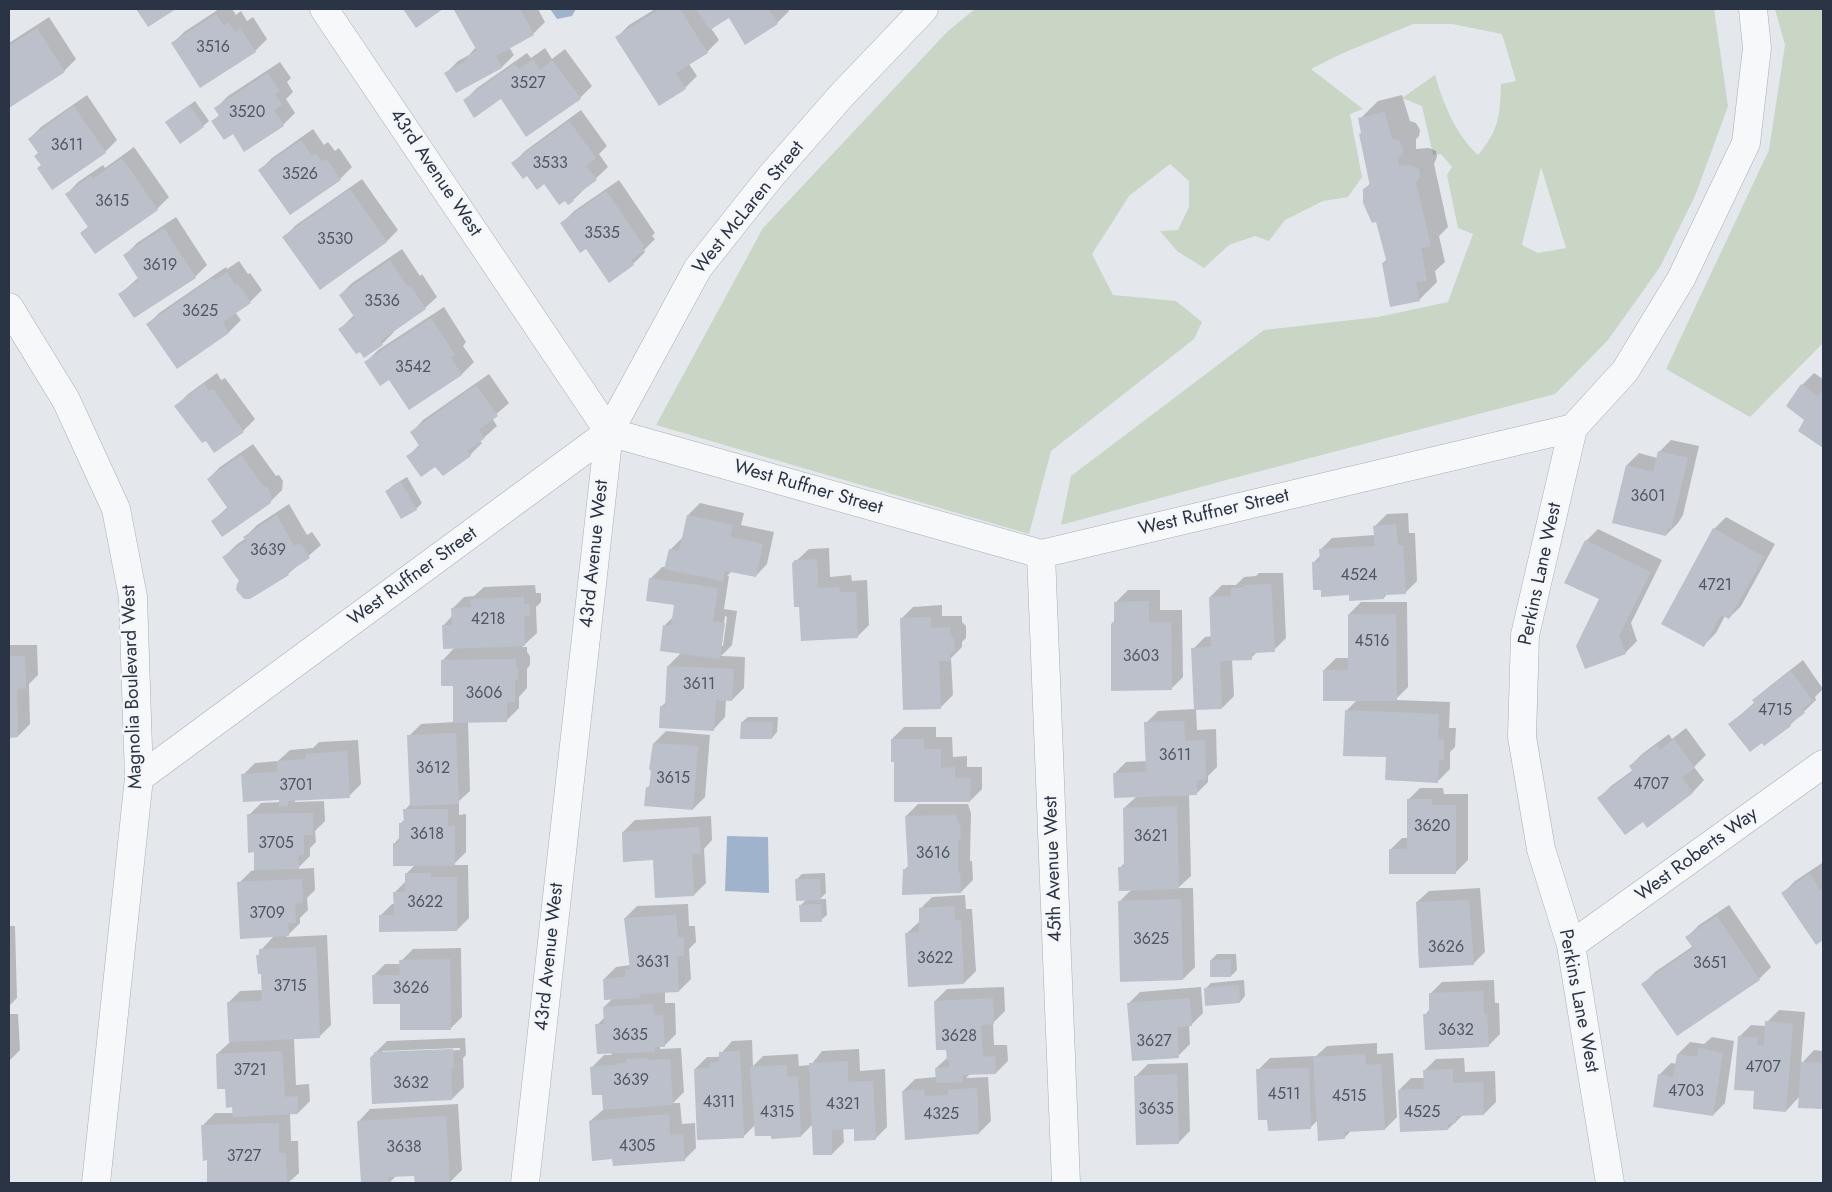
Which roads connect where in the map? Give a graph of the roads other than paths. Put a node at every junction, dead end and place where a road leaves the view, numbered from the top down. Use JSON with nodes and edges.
{"nodes":[{"id":1,"x":324,"y":9,"type":"edge"},
{"id":2,"x":924,"y":9,"type":"edge"},
{"id":3,"x":1753,"y":9,"type":"edge"},
{"id":4,"x":9,"y":307,"type":"edge"},
{"id":5,"x":1573,"y":428,"type":"junction"},
{"id":6,"x":609,"y":432,"type":"junction"},
{"id":7,"x":1041,"y":554,"type":"junction"},
{"id":8,"x":1823,"y":764,"type":"edge"},
{"id":9,"x":140,"y":778,"type":"junction"},
{"id":10,"x":1571,"y":945,"type":"junction"},
{"id":11,"x":96,"y":1183,"type":"edge"},
{"id":12,"x":525,"y":1183,"type":"edge"},
{"id":13,"x":1066,"y":1183,"type":"edge"},
{"id":14,"x":1610,"y":1183,"type":"edge"}],
"edges":[{"from":1,"to":6,"type":"street","name":"43rd Avenue West"},
{"from":2,"to":6,"type":"street","name":"West McLaren Street"},
{"from":3,"to":5,"type":"street","name":"Perkins Lane West"},
{"from":4,"to":9,"type":"street","name":"Magnolia Boulevard West"},
{"from":5,"to":7,"type":"street","name":"West Ruffner Street"},
{"from":5,"to":10,"type":"street","name":"Perkins Lane West"},
{"from":6,"to":7,"type":"street","name":"West Ruffner Street"},
{"from":6,"to":9,"type":"street","name":"West Ruffner Street"},
{"from":6,"to":12,"type":"street","name":"43rd Avenue West"},
{"from":7,"to":13,"type":"street","name":"45th Avenue West"},
{"from":8,"to":10,"type":"street","name":"West Roberts Way"},
{"from":9,"to":11,"type":"street","name":"Magnolia Boulevard West"},
{"from":10,"to":14,"type":"street","name":"Perkins Lane West"}]}
